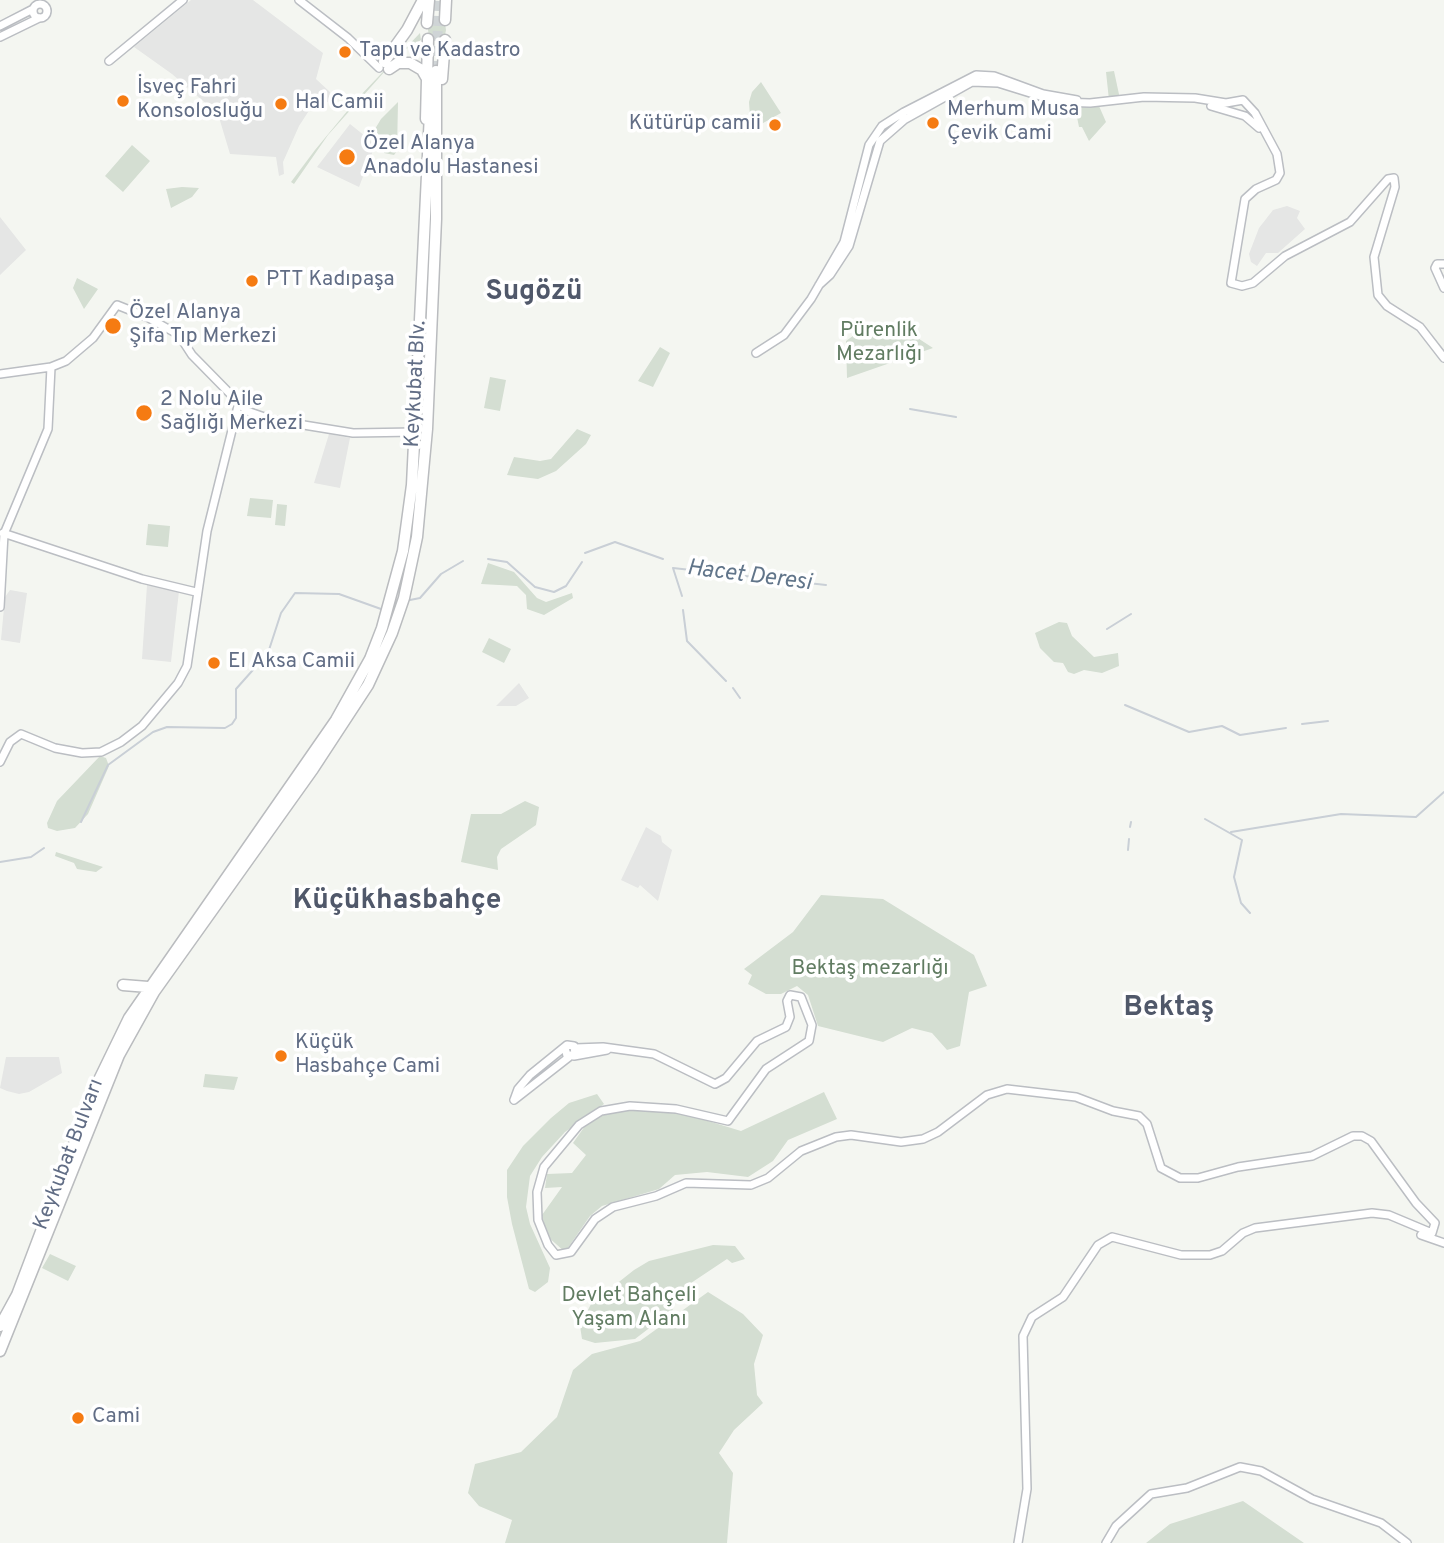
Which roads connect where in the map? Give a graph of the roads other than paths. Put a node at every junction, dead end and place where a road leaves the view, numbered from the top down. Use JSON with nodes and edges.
{"nodes":[{"id":1,"x":51,"y":0,"type":"edge"},
{"id":2,"x":183,"y":0,"type":"edge"},
{"id":3,"x":299,"y":0,"type":"edge"},
{"id":4,"x":423,"y":0,"type":"edge"},
{"id":5,"x":429,"y":0,"type":"edge"},
{"id":6,"x":446,"y":0,"type":"edge"},
{"id":7,"x":38,"y":4,"type":"edge"},
{"id":8,"x":47,"y":11,"type":"junction"},
{"id":9,"x":39,"y":18,"type":"junction"},
{"id":10,"x":445,"y":20,"type":"dead end"},
{"id":11,"x":427,"y":23,"type":"dead end"},
{"id":12,"x":0,"y":26,"type":"edge"},
{"id":13,"x":0,"y":37,"type":"edge"},
{"id":14,"x":429,"y":39,"type":"dead end"},
{"id":15,"x":445,"y":40,"type":"dead end"},
{"id":16,"x":426,"y":60,"type":"junction"},
{"id":17,"x":110,"y":61,"type":"dead end"},
{"id":18,"x":443,"y":61,"type":"junction"},
{"id":19,"x":384,"y":66,"type":"junction"},
{"id":20,"x":432,"y":73,"type":"junction"},
{"id":21,"x":1185,"y":99,"type":"junction"},
{"id":22,"x":1238,"y":101,"type":"junction"},
{"id":23,"x":1251,"y":106,"type":"junction"},
{"id":24,"x":1241,"y":114,"type":"junction"},
{"id":25,"x":1280,"y":165,"type":"junction"},
{"id":26,"x":431,"y":219,"type":"junction"},
{"id":27,"x":1444,"y":264,"type":"edge"},
{"id":28,"x":1444,"y":288,"type":"edge"},
{"id":29,"x":756,"y":353,"type":"dead end"},
{"id":30,"x":1444,"y":358,"type":"edge"},
{"id":31,"x":51,"y":367,"type":"junction"},
{"id":32,"x":0,"y":374,"type":"edge"},
{"id":33,"x":238,"y":406,"type":"junction"},
{"id":34,"x":416,"y":432,"type":"junction"},
{"id":35,"x":2,"y":533,"type":"edge"},
{"id":36,"x":197,"y":592,"type":"junction"},
{"id":37,"x":0,"y":607,"type":"edge"},
{"id":38,"x":368,"y":685,"type":"joint"},
{"id":39,"x":354,"y":689,"type":"joint"},
{"id":40,"x":0,"y":762,"type":"edge"},
{"id":41,"x":123,"y":985,"type":"dead end"},
{"id":42,"x":153,"y":987,"type":"junction"},
{"id":43,"x":573,"y":1054,"type":"junction"},
{"id":44,"x":1398,"y":1219,"type":"junction"},
{"id":45,"x":1438,"y":1227,"type":"edge"},
{"id":46,"x":1444,"y":1243,"type":"edge"},
{"id":47,"x":32,"y":1276,"type":"junction"},
{"id":48,"x":17,"y":1296,"type":"junction"},
{"id":49,"x":0,"y":1326,"type":"edge"},
{"id":50,"x":0,"y":1335,"type":"edge"},
{"id":51,"x":0,"y":1351,"type":"edge"},
{"id":52,"x":0,"y":1360,"type":"edge"},
{"id":53,"x":1018,"y":1543,"type":"edge"},
{"id":54,"x":1107,"y":1543,"type":"edge"},
{"id":55,"x":1407,"y":1543,"type":"edge"}],
"edges":[{"from":1,"to":8,"type":"street"},
{"from":2,"to":17,"type":"street"},
{"from":3,"to":19,"type":"street"},
{"from":4,"to":19,"type":"highway"},
{"from":5,"to":11,"type":"highway"},
{"from":6,"to":10,"type":"highway"},
{"from":7,"to":8,"type":"street"},
{"from":7,"to":9,"type":"street"},
{"from":7,"to":12,"type":"street"},
{"from":8,"to":9,"type":"street"},
{"from":9,"to":13,"type":"street"},
{"from":14,"to":16,"type":"highway"},
{"from":15,"to":18,"type":"highway"},
{"from":16,"to":18,"type":"highway"},
{"from":16,"to":20,"type":"highway"},
{"from":18,"to":26,"type":"highway"},
{"from":19,"to":20,"type":"highway"},
{"from":20,"to":26,"type":"highway"},
{"from":21,"to":22,"type":"street"},
{"from":21,"to":24,"type":"street"},
{"from":21,"to":29,"type":"street"},
{"from":22,"to":23,"type":"street"},
{"from":22,"to":24,"type":"street"},
{"from":23,"to":24,"type":"street"},
{"from":23,"to":25,"type":"street"},
{"from":24,"to":25,"type":"street"},
{"from":25,"to":30,"type":"street"},
{"from":26,"to":34,"type":"highway","name":"Keykubat Blv."},
{"from":26,"to":38,"type":"highway","name":"Keykubat Blv."},
{"from":27,"to":28,"type":"street"},
{"from":31,"to":32,"type":"street"},
{"from":31,"to":33,"type":"street"},
{"from":31,"to":35,"type":"street"},
{"from":33,"to":34,"type":"street"},
{"from":33,"to":36,"type":"street"},
{"from":34,"to":39,"type":"highway","name":"Keykubat Blv."},
{"from":35,"to":36,"type":"street"},
{"from":35,"to":37,"type":"street"},
{"from":36,"to":40,"type":"street"},
{"from":38,"to":42,"type":"highway","name":"Keykubat Bulvarı"},
{"from":39,"to":42,"type":"highway","name":"Keykubat Bulvarı"},
{"from":41,"to":42,"type":"highway"},
{"from":42,"to":47,"type":"highway","name":"Keykubat Bulvarı"},
{"from":42,"to":48,"type":"highway","name":"Keykubat Bulvarı"},
{"from":43,"to":43,"type":"street"},
{"from":43,"to":45,"type":"street"},
{"from":44,"to":45,"type":"street"},
{"from":44,"to":46,"type":"street"},
{"from":44,"to":53,"type":"street"},
{"from":45,"to":46,"type":"street"},
{"from":47,"to":51,"type":"highway"},
{"from":47,"to":52,"type":"highway"},
{"from":48,"to":49,"type":"highway","name":"Keykubat Bulvarı"},
{"from":48,"to":50,"type":"highway"},
{"from":54,"to":55,"type":"street"}]}
